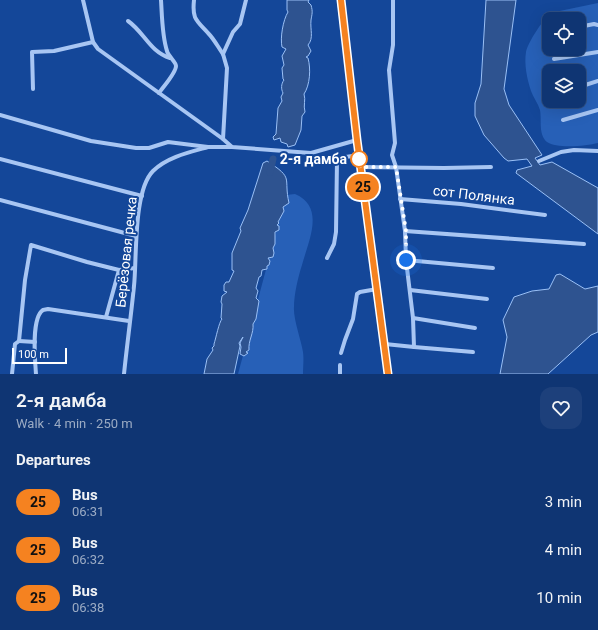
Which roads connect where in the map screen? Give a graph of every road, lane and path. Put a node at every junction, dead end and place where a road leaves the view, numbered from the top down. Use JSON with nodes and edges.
{"nodes":[{"id":1,"x":83,"y":0,"type":"edge"},
{"id":2,"x":161,"y":0,"type":"edge"},
{"id":3,"x":194,"y":0,"type":"edge"},
{"id":4,"x":246,"y":0,"type":"edge"},
{"id":5,"x":340,"y":0,"type":"edge"},
{"id":6,"x":393,"y":0,"type":"edge"},
{"id":7,"x":128,"y":21,"type":"dead end"},
{"id":8,"x":598,"y":25,"type":"edge"},
{"id":9,"x":586,"y":26,"type":"edge"},
{"id":10,"x":93,"y":42,"type":"junction"},
{"id":11,"x":598,"y":52,"type":"edge"},
{"id":12,"x":223,"y":54,"type":"junction"},
{"id":13,"x":170,"y":58,"type":"junction"},
{"id":14,"x":554,"y":59,"type":"dead end"},
{"id":15,"x":598,"y":81,"type":"edge"},
{"id":16,"x":586,"y":85,"type":"edge"},
{"id":17,"x":33,"y":89,"type":"dead end"},
{"id":18,"x":159,"y":93,"type":"junction"},
{"id":19,"x":598,"y":110,"type":"edge"},
{"id":20,"x":0,"y":115,"type":"edge"},
{"id":21,"x":563,"y":120,"type":"dead end"},
{"id":22,"x":223,"y":139,"type":"junction"},
{"id":23,"x":357,"y":140,"type":"junction"},
{"id":24,"x":208,"y":147,"type":"junction"},
{"id":25,"x":232,"y":147,"type":"junction"},
{"id":26,"x":598,"y":152,"type":"edge"},
{"id":27,"x":359,"y":155,"type":"junction"},
{"id":28,"x":0,"y":159,"type":"edge"},
{"id":29,"x":539,"y":161,"type":"dead end"},
{"id":30,"x":360,"y":167,"type":"junction"},
{"id":31,"x":396,"y":167,"type":"junction"},
{"id":32,"x":491,"y":167,"type":"dead end"},
{"id":33,"x":142,"y":196,"type":"junction"},
{"id":34,"x":400,"y":199,"type":"junction"},
{"id":35,"x":0,"y":200,"type":"edge"},
{"id":36,"x":545,"y":215,"type":"dead end"},
{"id":37,"x":406,"y":231,"type":"junction"},
{"id":38,"x":136,"y":236,"type":"junction"},
{"id":39,"x":584,"y":244,"type":"dead end"},
{"id":40,"x":327,"y":258,"type":"dead end"},
{"id":41,"x":406,"y":260,"type":"junction"},
{"id":42,"x":135,"y":268,"type":"junction"},
{"id":43,"x":493,"y":268,"type":"dead end"},
{"id":44,"x":119,"y":270,"type":"junction"},
{"id":45,"x":377,"y":289,"type":"junction"},
{"id":46,"x":410,"y":290,"type":"junction"},
{"id":47,"x":487,"y":299,"type":"dead end"},
{"id":48,"x":106,"y":317,"type":"junction"},
{"id":49,"x":413,"y":318,"type":"junction"},
{"id":50,"x":129,"y":321,"type":"junction"},
{"id":51,"x":475,"y":328,"type":"dead end"},
{"id":52,"x":19,"y":340,"type":"junction"},
{"id":53,"x":35,"y":342,"type":"junction"},
{"id":54,"x":385,"y":344,"type":"junction"},
{"id":55,"x":414,"y":347,"type":"junction"},
{"id":56,"x":473,"y":352,"type":"dead end"},
{"id":57,"x":341,"y":353,"type":"dead end"},
{"id":58,"x":340,"y":364,"type":"dead end"},
{"id":59,"x":12,"y":374,"type":"edge"},
{"id":60,"x":36,"y":374,"type":"edge"},
{"id":61,"x":124,"y":374,"type":"edge"},
{"id":62,"x":340,"y":374,"type":"edge"},
{"id":63,"x":388,"y":374,"type":"edge"}],
"edges":[{"from":1,"to":10,"type":"street"},
{"from":2,"to":13,"type":"street"},
{"from":3,"to":12,"type":"street"},
{"from":4,"to":12,"type":"street"},
{"from":5,"to":23,"type":"main road"},
{"from":6,"to":31,"type":"street"},
{"from":7,"to":13,"type":"street"},
{"from":8,"to":9,"type":"street"},
{"from":10,"to":17,"type":"street"},
{"from":10,"to":18,"type":"street"},
{"from":11,"to":14,"type":"street"},
{"from":12,"to":22,"type":"street"},
{"from":13,"to":18,"type":"street"},
{"from":15,"to":16,"type":"street"},
{"from":18,"to":22,"type":"street"},
{"from":19,"to":21,"type":"street"},
{"from":20,"to":24,"type":"street"},
{"from":22,"to":25,"type":"street"},
{"from":23,"to":25,"type":"street"},
{"from":23,"to":27,"type":"main road"},
{"from":24,"to":25,"type":"street"},
{"from":24,"to":33,"type":"street","name":"Берёзовая речка"},
{"from":26,"to":29,"type":"street"},
{"from":27,"to":30,"type":"main road"},
{"from":27,"to":40,"type":"street"},
{"from":28,"to":33,"type":"street"},
{"from":30,"to":31,"type":"street"},
{"from":30,"to":45,"type":"main road"},
{"from":31,"to":32,"type":"street"},
{"from":31,"to":34,"type":"street"},
{"from":33,"to":38,"type":"street","name":"Берёзовая речка"},
{"from":34,"to":36,"type":"street","name":"сот Полянка"},
{"from":34,"to":37,"type":"street"},
{"from":35,"to":38,"type":"street"},
{"from":37,"to":39,"type":"street"},
{"from":37,"to":41,"type":"street"},
{"from":38,"to":42,"type":"street","name":"Берёзовая речка"},
{"from":41,"to":43,"type":"street"},
{"from":41,"to":46,"type":"street"},
{"from":42,"to":44,"type":"street"},
{"from":42,"to":50,"type":"street","name":"Берёзовая речка"},
{"from":44,"to":48,"type":"street"},
{"from":44,"to":52,"type":"street"},
{"from":45,"to":54,"type":"main road"},
{"from":45,"to":57,"type":"street"},
{"from":46,"to":47,"type":"street"},
{"from":46,"to":49,"type":"street"},
{"from":48,"to":50,"type":"street"},
{"from":48,"to":53,"type":"street"},
{"from":49,"to":51,"type":"street"},
{"from":49,"to":55,"type":"street"},
{"from":50,"to":61,"type":"street","name":"Берёзовая речка"},
{"from":52,"to":53,"type":"street"},
{"from":52,"to":59,"type":"street"},
{"from":53,"to":60,"type":"street"},
{"from":54,"to":55,"type":"street"},
{"from":54,"to":63,"type":"main road"},
{"from":55,"to":56,"type":"street"},
{"from":58,"to":62,"type":"street"}]}
